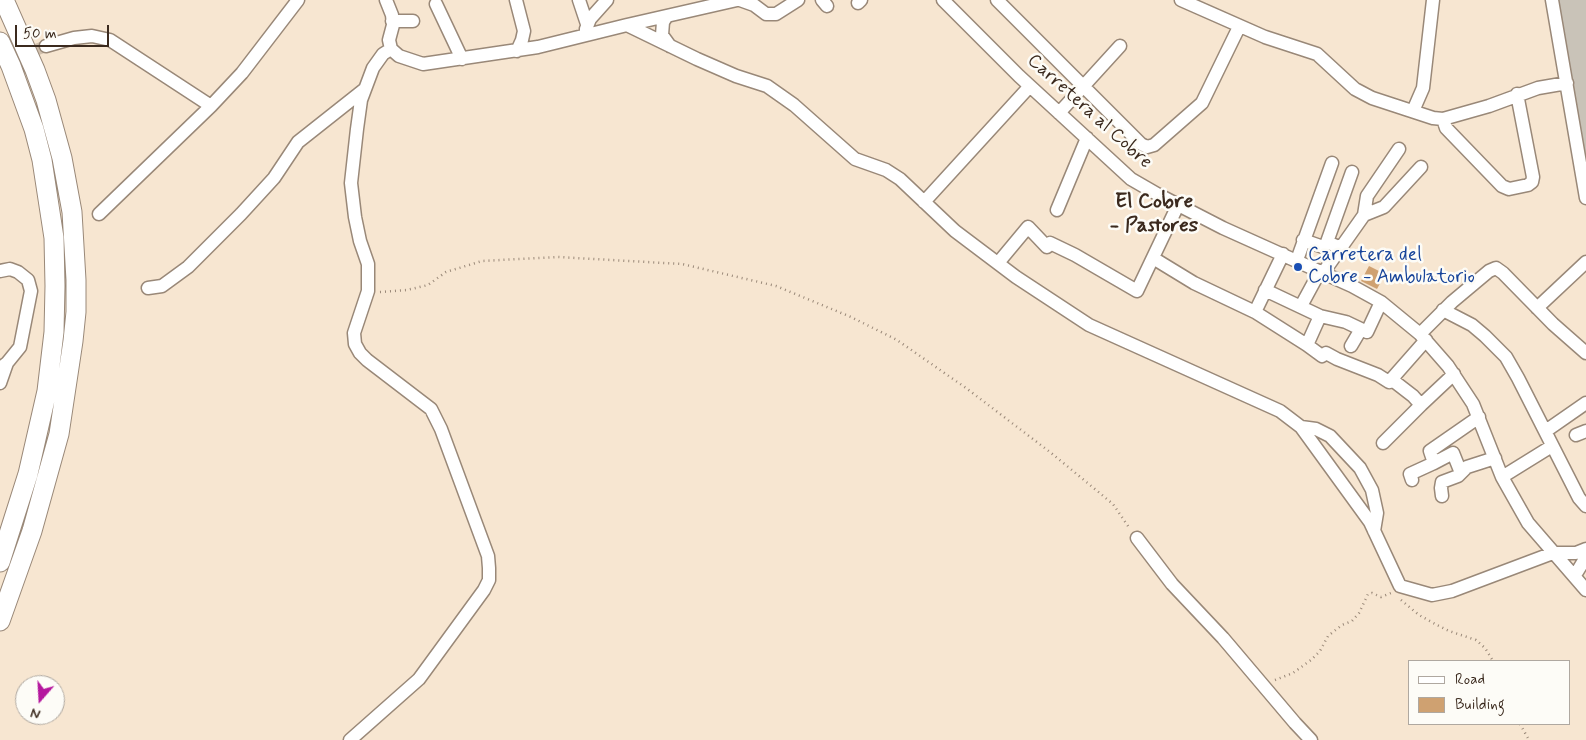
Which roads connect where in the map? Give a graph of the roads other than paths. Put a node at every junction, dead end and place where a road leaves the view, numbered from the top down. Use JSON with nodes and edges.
{"nodes":[{"id":1,"x":4,"y":0,"type":"edge"},
{"id":2,"x":298,"y":0,"type":"edge"},
{"id":3,"x":386,"y":0,"type":"edge"},
{"id":4,"x":516,"y":0,"type":"edge"},
{"id":5,"x":579,"y":0,"type":"edge"},
{"id":6,"x":607,"y":0,"type":"edge"},
{"id":7,"x":738,"y":0,"type":"edge"},
{"id":8,"x":798,"y":0,"type":"edge"},
{"id":9,"x":997,"y":0,"type":"edge"},
{"id":10,"x":1181,"y":0,"type":"edge"},
{"id":11,"x":1433,"y":0,"type":"edge"},
{"id":12,"x":1552,"y":0,"type":"edge"},
{"id":13,"x":945,"y":1,"type":"edge"},
{"id":14,"x":757,"y":2,"type":"edge"},
{"id":15,"x":436,"y":4,"type":"dead end"},
{"id":16,"x":666,"y":16,"type":"junction"},
{"id":17,"x":392,"y":21,"type":"junction"},
{"id":18,"x":412,"y":22,"type":"dead end"},
{"id":19,"x":627,"y":24,"type":"junction"},
{"id":20,"x":1239,"y":27,"type":"junction"},
{"id":21,"x":587,"y":30,"type":"junction"},
{"id":22,"x":0,"y":42,"type":"edge"},
{"id":23,"x":46,"y":46,"type":"tunnel mouth"},
{"id":24,"x":670,"y":46,"type":"junction"},
{"id":25,"x":1120,"y":46,"type":"dead end"},
{"id":26,"x":391,"y":49,"type":"junction"},
{"id":27,"x":517,"y":51,"type":"junction"},
{"id":28,"x":462,"y":59,"type":"junction"},
{"id":29,"x":1567,"y":83,"type":"junction"},
{"id":30,"x":1030,"y":86,"type":"junction"},
{"id":31,"x":1083,"y":86,"type":"junction"},
{"id":32,"x":365,"y":89,"type":"junction"},
{"id":33,"x":1518,"y":94,"type":"junction"},
{"id":34,"x":211,"y":106,"type":"junction"},
{"id":35,"x":1413,"y":111,"type":"junction"},
{"id":36,"x":1059,"y":113,"type":"junction"},
{"id":37,"x":1443,"y":119,"type":"junction"},
{"id":38,"x":1086,"y":138,"type":"junction"},
{"id":39,"x":1399,"y":149,"type":"dead end"},
{"id":40,"x":1332,"y":163,"type":"dead end"},
{"id":41,"x":1420,"y":167,"type":"dead end"},
{"id":42,"x":1352,"y":172,"type":"dead end"},
{"id":43,"x":1586,"y":198,"type":"edge"},
{"id":44,"x":924,"y":202,"type":"junction"},
{"id":45,"x":1178,"y":205,"type":"junction"},
{"id":46,"x":1057,"y":210,"type":"dead end"},
{"id":47,"x":99,"y":214,"type":"dead end"},
{"id":48,"x":1364,"y":215,"type":"junction"},
{"id":49,"x":1303,"y":240,"type":"junction"},
{"id":50,"x":1323,"y":248,"type":"dead end"},
{"id":51,"x":1341,"y":248,"type":"junction"},
{"id":52,"x":1283,"y":254,"type":"junction"},
{"id":53,"x":1153,"y":258,"type":"junction"},
{"id":54,"x":1297,"y":260,"type":"junction"},
{"id":55,"x":1586,"y":262,"type":"edge"},
{"id":56,"x":998,"y":263,"type":"junction"},
{"id":57,"x":0,"y":271,"type":"edge"},
{"id":58,"x":1321,"y":272,"type":"junction"},
{"id":59,"x":148,"y":288,"type":"dead end"},
{"id":60,"x":1265,"y":290,"type":"junction"},
{"id":61,"x":1381,"y":302,"type":"junction"},
{"id":62,"x":1301,"y":306,"type":"junction"},
{"id":63,"x":1537,"y":308,"type":"junction"},
{"id":64,"x":1443,"y":310,"type":"junction"},
{"id":65,"x":1254,"y":312,"type":"junction"},
{"id":66,"x":1320,"y":316,"type":"junction"},
{"id":67,"x":1361,"y":329,"type":"junction"},
{"id":68,"x":1423,"y":337,"type":"junction"},
{"id":69,"x":1308,"y":345,"type":"junction"},
{"id":70,"x":1351,"y":346,"type":"dead end"},
{"id":71,"x":1586,"y":353,"type":"edge"},
{"id":72,"x":4,"y":365,"type":"edge"},
{"id":73,"x":1454,"y":374,"type":"junction"},
{"id":74,"x":1391,"y":379,"type":"junction"},
{"id":75,"x":0,"y":383,"type":"edge"},
{"id":76,"x":1586,"y":403,"type":"edge"},
{"id":77,"x":1421,"y":405,"type":"junction"},
{"id":78,"x":1479,"y":417,"type":"junction"},
{"id":79,"x":1301,"y":427,"type":"junction"},
{"id":80,"x":1544,"y":429,"type":"junction"},
{"id":81,"x":1383,"y":443,"type":"dead end"},
{"id":82,"x":1552,"y":446,"type":"junction"},
{"id":83,"x":1494,"y":458,"type":"junction"},
{"id":84,"x":1434,"y":463,"type":"junction"},
{"id":85,"x":1461,"y":473,"type":"junction"},
{"id":86,"x":1502,"y":477,"type":"junction"},
{"id":87,"x":1412,"y":480,"type":"dead end"},
{"id":88,"x":1442,"y":496,"type":"dead end"},
{"id":89,"x":1586,"y":506,"type":"edge"},
{"id":90,"x":1374,"y":531,"type":"junction"},
{"id":91,"x":1137,"y":538,"type":"road end"},
{"id":92,"x":1586,"y":549,"type":"edge"},
{"id":93,"x":1553,"y":553,"type":"junction"},
{"id":94,"x":1586,"y":557,"type":"edge"},
{"id":95,"x":0,"y":562,"type":"edge"},
{"id":96,"x":1573,"y":575,"type":"junction"},
{"id":97,"x":1586,"y":590,"type":"edge"},
{"id":98,"x":0,"y":621,"type":"edge"},
{"id":99,"x":350,"y":740,"type":"edge"},
{"id":100,"x":1311,"y":740,"type":"edge"}],
"edges":[{"from":1,"to":98,"type":"highway"},
{"from":2,"to":34,"type":"street"},
{"from":3,"to":17,"type":"street"},
{"from":4,"to":27,"type":"street"},
{"from":5,"to":21,"type":"street"},
{"from":6,"to":21,"type":"street"},
{"from":7,"to":14,"type":"street"},
{"from":7,"to":16,"type":"street"},
{"from":8,"to":14,"type":"street"},
{"from":9,"to":31,"type":"street"},
{"from":10,"to":20,"type":"street"},
{"from":11,"to":35,"type":"street"},
{"from":12,"to":29,"type":"street"},
{"from":13,"to":30,"type":"street","name":"Carretera al Cobre"},
{"from":15,"to":28,"type":"street"},
{"from":16,"to":19,"type":"street"},
{"from":16,"to":24,"type":"street"},
{"from":17,"to":18,"type":"street"},
{"from":17,"to":26,"type":"street"},
{"from":19,"to":21,"type":"street"},
{"from":19,"to":24,"type":"street"},
{"from":20,"to":31,"type":"street"},
{"from":20,"to":35,"type":"street"},
{"from":21,"to":27,"type":"street"},
{"from":22,"to":95,"type":"highway"},
{"from":23,"to":34,"type":"street"},
{"from":24,"to":44,"type":"street"},
{"from":25,"to":31,"type":"street"},
{"from":26,"to":28,"type":"street"},
{"from":26,"to":32,"type":"street"},
{"from":27,"to":28,"type":"street"},
{"from":29,"to":33,"type":"street"},
{"from":29,"to":43,"type":"street"},
{"from":30,"to":36,"type":"street","name":"Carretera al Cobre"},
{"from":30,"to":44,"type":"street"},
{"from":31,"to":36,"type":"street"},
{"from":32,"to":59,"type":"street"},
{"from":32,"to":99,"type":"street"},
{"from":33,"to":37,"type":"street"},
{"from":33,"to":37,"type":"street"},
{"from":34,"to":47,"type":"street"},
{"from":35,"to":37,"type":"street"},
{"from":36,"to":38,"type":"street","name":"Carretera al Cobre"},
{"from":38,"to":45,"type":"street","name":"Carretera al Cobre"},
{"from":38,"to":46,"type":"street"},
{"from":39,"to":48,"type":"street"},
{"from":40,"to":49,"type":"street"},
{"from":41,"to":48,"type":"street"},
{"from":42,"to":51,"type":"street"},
{"from":44,"to":56,"type":"street"},
{"from":45,"to":52,"type":"street","name":"Carretera al Cobre"},
{"from":45,"to":53,"type":"street"},
{"from":48,"to":51,"type":"street"},
{"from":49,"to":50,"type":"street"},
{"from":49,"to":54,"type":"street"},
{"from":51,"to":58,"type":"street"},
{"from":52,"to":54,"type":"street","name":"Carretera al Cobre"},
{"from":52,"to":60,"type":"street"},
{"from":53,"to":56,"type":"street"},
{"from":53,"to":65,"type":"street"},
{"from":54,"to":58,"type":"street","name":"Carretera al Cobre"},
{"from":55,"to":63,"type":"street"},
{"from":56,"to":79,"type":"street"},
{"from":57,"to":72,"type":"street"},
{"from":58,"to":61,"type":"street","name":"Carretera al Cobre"},
{"from":58,"to":62,"type":"street"},
{"from":60,"to":62,"type":"street"},
{"from":60,"to":65,"type":"street"},
{"from":61,"to":67,"type":"street"},
{"from":61,"to":68,"type":"street","name":"Carretera al Cobre"},
{"from":62,"to":66,"type":"street"},
{"from":63,"to":64,"type":"street"},
{"from":63,"to":71,"type":"street"},
{"from":64,"to":68,"type":"street"},
{"from":64,"to":80,"type":"street"},
{"from":65,"to":69,"type":"street"},
{"from":66,"to":67,"type":"street"},
{"from":66,"to":69,"type":"street"},
{"from":67,"to":70,"type":"street"},
{"from":68,"to":73,"type":"street","name":"Carretera al Cobre"},
{"from":68,"to":74,"type":"street"},
{"from":69,"to":74,"type":"street"},
{"from":72,"to":75,"type":"street"},
{"from":73,"to":77,"type":"street"},
{"from":73,"to":78,"type":"street","name":"Carretera al Cobre"},
{"from":74,"to":77,"type":"street"},
{"from":76,"to":80,"type":"street"},
{"from":77,"to":81,"type":"street"},
{"from":78,"to":83,"type":"street","name":"Carretera al Cobre"},
{"from":78,"to":84,"type":"street"},
{"from":79,"to":90,"type":"street"},
{"from":79,"to":90,"type":"street"},
{"from":80,"to":82,"type":"street"},
{"from":82,"to":86,"type":"street"},
{"from":82,"to":89,"type":"street"},
{"from":83,"to":85,"type":"street"},
{"from":83,"to":86,"type":"street","name":"Carretera al Cobre"},
{"from":84,"to":85,"type":"street"},
{"from":84,"to":87,"type":"street"},
{"from":85,"to":88,"type":"street"},
{"from":86,"to":93,"type":"street","name":"Carretera al Cobre"},
{"from":90,"to":93,"type":"street"},
{"from":91,"to":100,"type":"street"},
{"from":92,"to":93,"type":"street"},
{"from":93,"to":96,"type":"street","name":"Carretera al Cobre"},
{"from":94,"to":96,"type":"street"},
{"from":96,"to":97,"type":"street","name":"Carretera al Cobre"}]}
